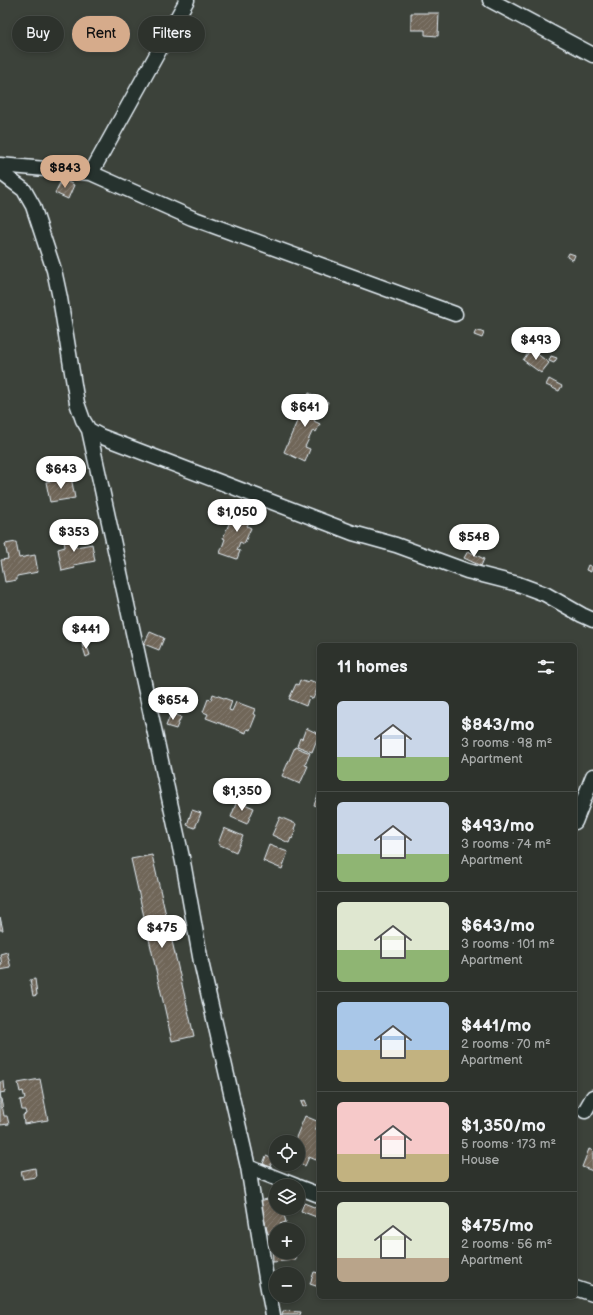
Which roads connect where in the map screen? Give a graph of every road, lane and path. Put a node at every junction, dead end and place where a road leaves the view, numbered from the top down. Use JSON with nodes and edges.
{"nodes":[{"id":1,"x":187,"y":0,"type":"edge"},
{"id":2,"x":490,"y":0,"type":"edge"},
{"id":3,"x":593,"y":55,"type":"edge"},
{"id":4,"x":0,"y":165,"type":"edge"},
{"id":5,"x":0,"y":172,"type":"edge"},
{"id":6,"x":91,"y":173,"type":"junction"},
{"id":7,"x":454,"y":314,"type":"dead end"},
{"id":8,"x":90,"y":430,"type":"junction"},
{"id":9,"x":593,"y":620,"type":"edge"},
{"id":10,"x":593,"y":776,"type":"edge"},
{"id":11,"x":577,"y":817,"type":"edge"},
{"id":12,"x":593,"y":1097,"type":"edge"},
{"id":13,"x":585,"y":1111,"type":"dead end"},
{"id":14,"x":248,"y":1167,"type":"junction"},
{"id":15,"x":279,"y":1179,"type":"edge"},
{"id":16,"x":305,"y":1189,"type":"edge"},
{"id":17,"x":317,"y":1194,"type":"edge"},
{"id":18,"x":577,"y":1289,"type":"edge"},
{"id":19,"x":593,"y":1294,"type":"edge"},
{"id":20,"x":273,"y":1315,"type":"edge"}],
"edges":[{"from":1,"to":6,"type":"street"},
{"from":2,"to":3,"type":"street"},
{"from":4,"to":6,"type":"street"},
{"from":5,"to":8,"type":"street"},
{"from":6,"to":7,"type":"street"},
{"from":8,"to":9,"type":"street"},
{"from":8,"to":14,"type":"street"},
{"from":10,"to":11,"type":"street"},
{"from":12,"to":13,"type":"street"},
{"from":14,"to":15,"type":"street"},
{"from":14,"to":20,"type":"street"},
{"from":16,"to":17,"type":"street"},
{"from":18,"to":19,"type":"street"}]}
